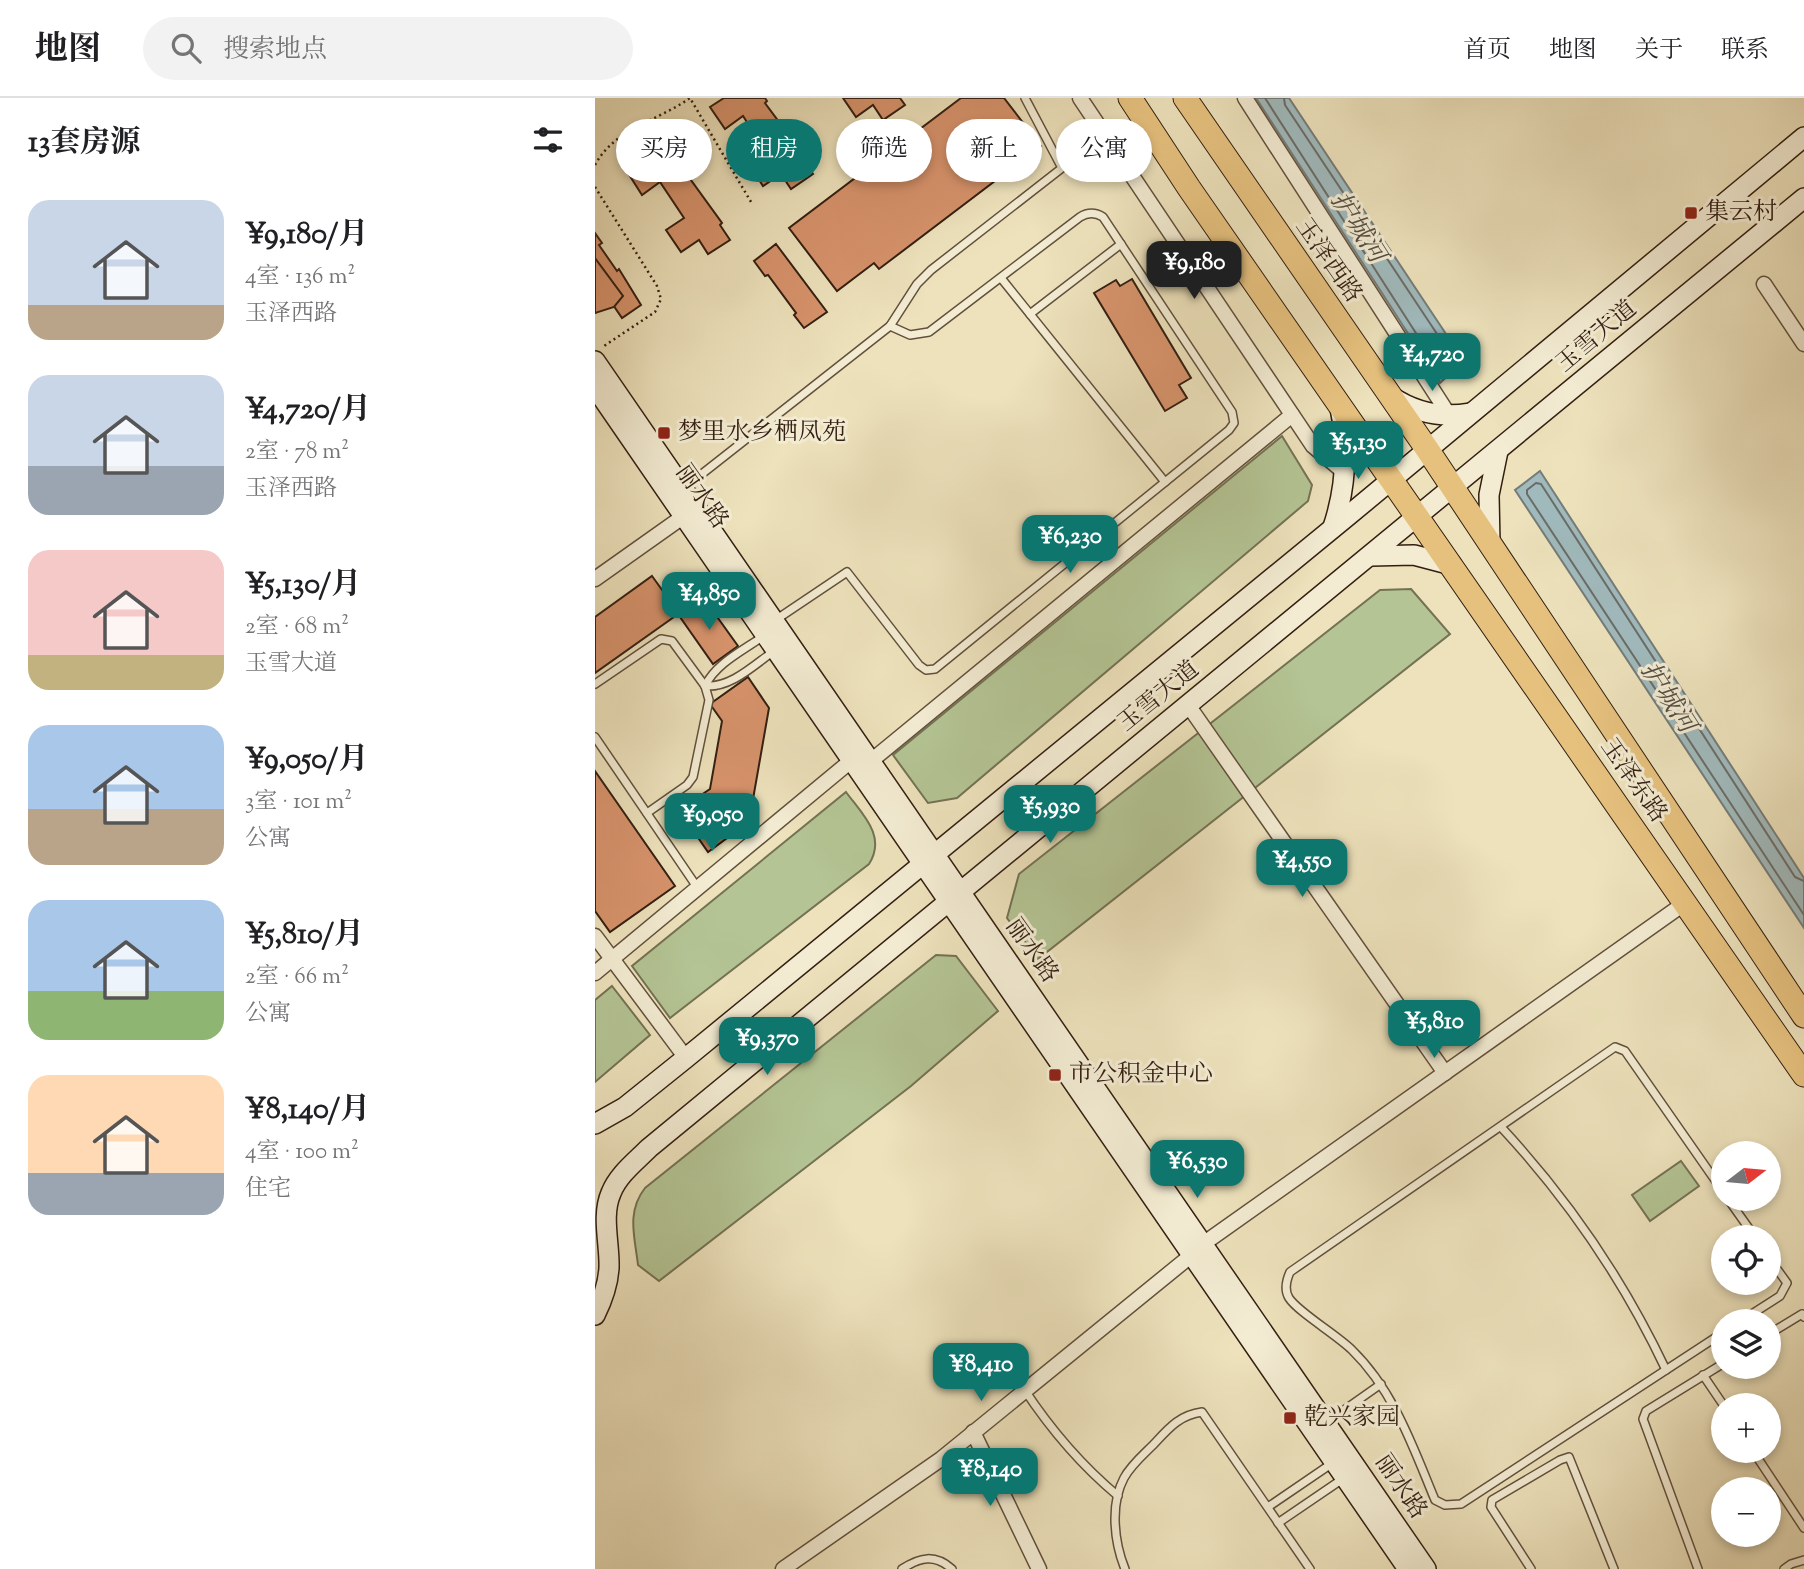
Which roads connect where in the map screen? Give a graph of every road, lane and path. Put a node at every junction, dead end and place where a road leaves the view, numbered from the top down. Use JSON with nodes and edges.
{"nodes":[{"id":1,"x":1025,"y":98,"type":"edge"},
{"id":2,"x":1080,"y":98,"type":"edge"},
{"id":3,"x":1130,"y":98,"type":"edge"},
{"id":4,"x":1185,"y":98,"type":"edge"},
{"id":5,"x":1245,"y":98,"type":"edge"},
{"id":6,"x":1804,"y":137,"type":"edge"},
{"id":7,"x":595,"y":165,"type":"edge"},
{"id":8,"x":595,"y":187,"type":"edge"},
{"id":9,"x":1804,"y":198,"type":"edge"},
{"id":10,"x":751,"y":202,"type":"dead end"},
{"id":11,"x":1121,"y":244,"type":"junction"},
{"id":12,"x":1001,"y":278,"type":"junction"},
{"id":13,"x":1764,"y":284,"type":"dead end"},
{"id":14,"x":1030,"y":314,"type":"junction"},
{"id":15,"x":890,"y":326,"type":"junction"},
{"id":16,"x":1804,"y":344,"type":"edge"},
{"id":17,"x":595,"y":353,"type":"edge"},
{"id":18,"x":595,"y":361,"type":"edge"},
{"id":19,"x":595,"y":387,"type":"edge"},
{"id":20,"x":1389,"y":395,"type":"junction"},
{"id":21,"x":1339,"y":403,"type":"junction"},
{"id":22,"x":1471,"y":412,"type":"junction"},
{"id":23,"x":1292,"y":415,"type":"junction"},
{"id":24,"x":1449,"y":415,"type":"junction"},
{"id":25,"x":1427,"y":449,"type":"junction"},
{"id":26,"x":1498,"y":451,"type":"junction"},
{"id":27,"x":1345,"y":473,"type":"junction"},
{"id":28,"x":1392,"y":479,"type":"junction"},
{"id":29,"x":1165,"y":482,"type":"junction"},
{"id":30,"x":683,"y":488,"type":"junction"},
{"id":31,"x":1453,"y":488,"type":"junction"},
{"id":32,"x":684,"y":516,"type":"junction"},
{"id":33,"x":1418,"y":517,"type":"junction"},
{"id":34,"x":1333,"y":527,"type":"junction"},
{"id":35,"x":1490,"y":544,"type":"junction"},
{"id":36,"x":1371,"y":556,"type":"junction"},
{"id":37,"x":1452,"y":565,"type":"junction"},
{"id":38,"x":595,"y":579,"type":"edge"},
{"id":39,"x":772,"y":635,"type":"junction"},
{"id":40,"x":595,"y":684,"type":"edge"},
{"id":41,"x":705,"y":686,"type":"junction"},
{"id":42,"x":1188,"y":705,"type":"junction"},
{"id":43,"x":595,"y":737,"type":"edge"},
{"id":44,"x":862,"y":761,"type":"junction"},
{"id":45,"x":647,"y":813,"type":"junction"},
{"id":46,"x":929,"y":859,"type":"junction"},
{"id":47,"x":697,"y":887,"type":"junction"},
{"id":48,"x":955,"y":896,"type":"junction"},
{"id":49,"x":1685,"y":903,"type":"junction"},
{"id":50,"x":595,"y":936,"type":"edge"},
{"id":51,"x":612,"y":958,"type":"junction"},
{"id":52,"x":595,"y":973,"type":"edge"},
{"id":53,"x":1804,"y":1016,"type":"edge"},
{"id":54,"x":686,"y":1058,"type":"junction"},
{"id":55,"x":1445,"y":1073,"type":"junction"},
{"id":56,"x":1804,"y":1075,"type":"edge"},
{"id":57,"x":595,"y":1124,"type":"edge"},
{"id":58,"x":1501,"y":1127,"type":"junction"},
{"id":59,"x":1711,"y":1174,"type":"edge"},
{"id":60,"x":595,"y":1222,"type":"edge"},
{"id":61,"x":1198,"y":1249,"type":"junction"},
{"id":62,"x":609,"y":1268,"type":"junction"},
{"id":63,"x":1781,"y":1275,"type":"edge"},
{"id":64,"x":1781,"y":1294,"type":"edge"},
{"id":65,"x":1781,"y":1295,"type":"edge"},
{"id":66,"x":1760,"y":1309,"type":"edge"},
{"id":67,"x":595,"y":1315,"type":"edge"},
{"id":68,"x":1804,"y":1317,"type":"edge"},
{"id":69,"x":1781,"y":1327,"type":"edge"},
{"id":70,"x":1711,"y":1341,"type":"edge"},
{"id":71,"x":1666,"y":1370,"type":"junction"},
{"id":72,"x":1711,"y":1370,"type":"edge"},
{"id":73,"x":1703,"y":1375,"type":"junction"},
{"id":74,"x":1381,"y":1384,"type":"junction"},
{"id":75,"x":1024,"y":1389,"type":"junction"},
{"id":76,"x":1715,"y":1393,"type":"edge"},
{"id":77,"x":1326,"y":1423,"type":"junction"},
{"id":78,"x":973,"y":1433,"type":"junction"},
{"id":79,"x":1761,"y":1463,"type":"edge"},
{"id":80,"x":1340,"y":1469,"type":"junction"},
{"id":81,"x":1118,"y":1496,"type":"junction"},
{"id":82,"x":1268,"y":1507,"type":"junction"},
{"id":83,"x":1278,"y":1523,"type":"junction"},
{"id":84,"x":1804,"y":1528,"type":"edge"},
{"id":85,"x":1804,"y":1560,"type":"edge"},
{"id":86,"x":783,"y":1569,"type":"edge"},
{"id":87,"x":902,"y":1569,"type":"edge"},
{"id":88,"x":952,"y":1569,"type":"edge"},
{"id":89,"x":1039,"y":1569,"type":"edge"},
{"id":90,"x":1125,"y":1569,"type":"edge"},
{"id":91,"x":1310,"y":1569,"type":"edge"},
{"id":92,"x":1408,"y":1569,"type":"edge"},
{"id":93,"x":1426,"y":1569,"type":"edge"},
{"id":94,"x":1531,"y":1569,"type":"edge"},
{"id":95,"x":1615,"y":1569,"type":"edge"},
{"id":96,"x":1698,"y":1569,"type":"edge"},
{"id":97,"x":1784,"y":1569,"type":"edge"}],
"edges":[{"from":1,"to":15,"type":"lane"},
{"from":2,"to":23,"type":"street"},
{"from":3,"to":21,"type":"main road"},
{"from":4,"to":20,"type":"main road","name":"玉泽西路"},
{"from":5,"to":24,"type":"street"},
{"from":6,"to":22,"type":"main road","name":"玉雪大道"},
{"from":7,"to":10,"type":"path"},
{"from":8,"to":17,"type":"path"},
{"from":9,"to":26,"type":"main road","name":"玉雪大道"},
{"from":11,"to":12,"type":"lane"},
{"from":11,"to":14,"type":"lane"},
{"from":11,"to":29,"type":"lane"},
{"from":12,"to":14,"type":"lane"},
{"from":12,"to":15,"type":"lane"},
{"from":13,"to":16,"type":"street"},
{"from":14,"to":29,"type":"lane"},
{"from":15,"to":30,"type":"lane"},
{"from":18,"to":30,"type":"main road","name":"丽水路"},
{"from":19,"to":32,"type":"main road","name":"丽水路"},
{"from":20,"to":24,"type":"main road"},
{"from":20,"to":25,"type":"main road","name":"玉泽西路"},
{"from":21,"to":27,"type":"main road"},
{"from":21,"to":28,"type":"main road"},
{"from":22,"to":24,"type":"main road"},
{"from":22,"to":25,"type":"main road","name":"玉雪大道"},
{"from":23,"to":27,"type":"street"},
{"from":23,"to":44,"type":"street"},
{"from":25,"to":28,"type":"main road","name":"玉雪大道"},
{"from":25,"to":31,"type":"main road","name":"玉泽西路"},
{"from":26,"to":31,"type":"main road","name":"玉雪大道"},
{"from":26,"to":35,"type":"main road"},
{"from":27,"to":34,"type":"main road"},
{"from":28,"to":33,"type":"main road"},
{"from":28,"to":34,"type":"main road","name":"玉雪大道"},
{"from":29,"to":39,"type":"lane"},
{"from":30,"to":39,"type":"main road","name":"丽水路"},
{"from":31,"to":33,"type":"main road","name":"玉雪大道"},
{"from":31,"to":35,"type":"main road","name":"玉泽东路"},
{"from":32,"to":38,"type":"street"},
{"from":32,"to":39,"type":"main road","name":"丽水路"},
{"from":33,"to":36,"type":"main road","name":"玉雪大道"},
{"from":33,"to":37,"type":"main road","name":"玉泽东路"},
{"from":34,"to":46,"type":"main road","name":"玉雪大道"},
{"from":35,"to":53,"type":"main road","name":"玉泽东路"},
{"from":36,"to":37,"type":"main road"},
{"from":36,"to":42,"type":"main road","name":"玉雪大道"},
{"from":37,"to":49,"type":"main road","name":"玉泽东路"},
{"from":39,"to":41,"type":"lane"},
{"from":39,"to":41,"type":"lane"},
{"from":39,"to":44,"type":"main road","name":"丽水路"},
{"from":39,"to":44,"type":"main road","name":"丽水路"},
{"from":40,"to":41,"type":"lane"},
{"from":41,"to":45,"type":"lane"},
{"from":42,"to":48,"type":"main road","name":"玉雪大道"},
{"from":42,"to":55,"type":"street"},
{"from":43,"to":45,"type":"lane"},
{"from":44,"to":46,"type":"main road","name":"丽水路"},
{"from":44,"to":47,"type":"street"},
{"from":45,"to":47,"type":"lane"},
{"from":46,"to":48,"type":"main road","name":"丽水路"},
{"from":46,"to":54,"type":"main road","name":"玉雪大道"},
{"from":47,"to":51,"type":"street"},
{"from":48,"to":61,"type":"main road","name":"丽水路"},
{"from":48,"to":62,"type":"main road","name":"玉雪大道"},
{"from":49,"to":55,"type":"street"},
{"from":49,"to":56,"type":"main road","name":"玉泽东路"},
{"from":50,"to":51,"type":"street"},
{"from":51,"to":52,"type":"street"},
{"from":51,"to":54,"type":"street"},
{"from":54,"to":57,"type":"main road","name":"玉雪大道"},
{"from":55,"to":61,"type":"street"},
{"from":58,"to":59,"type":"lane"},
{"from":58,"to":71,"type":"lane"},
{"from":58,"to":74,"type":"lane"},
{"from":60,"to":62,"type":"main road"},
{"from":61,"to":75,"type":"street"},
{"from":61,"to":77,"type":"main road","name":"丽水路"},
{"from":61,"to":80,"type":"main road","name":"丽水路"},
{"from":62,"to":67,"type":"main road"},
{"from":63,"to":64,"type":"lane"},
{"from":65,"to":66,"type":"lane"},
{"from":68,"to":69,"type":"lane"},
{"from":70,"to":71,"type":"lane"},
{"from":71,"to":74,"type":"lane"},
{"from":72,"to":73,"type":"lane"},
{"from":73,"to":76,"type":"lane"},
{"from":73,"to":96,"type":"lane"},
{"from":74,"to":77,"type":"lane"},
{"from":75,"to":78,"type":"street"},
{"from":75,"to":81,"type":"lane"},
{"from":77,"to":93,"type":"main road","name":"丽水路"},
{"from":78,"to":86,"type":"street"},
{"from":78,"to":89,"type":"street"},
{"from":79,"to":84,"type":"lane"},
{"from":80,"to":82,"type":"lane"},
{"from":80,"to":83,"type":"lane"},
{"from":80,"to":92,"type":"main road","name":"丽水路"},
{"from":81,"to":82,"type":"lane"},
{"from":81,"to":90,"type":"lane"},
{"from":82,"to":83,"type":"lane"},
{"from":83,"to":91,"type":"lane"},
{"from":85,"to":97,"type":"lane"},
{"from":87,"to":88,"type":"lane"},
{"from":94,"to":95,"type":"lane"}]}
